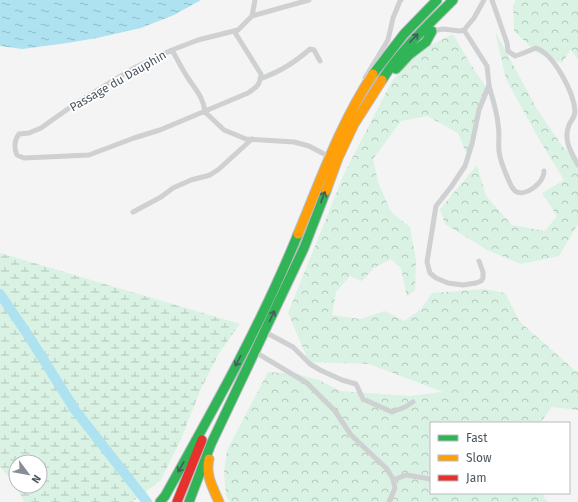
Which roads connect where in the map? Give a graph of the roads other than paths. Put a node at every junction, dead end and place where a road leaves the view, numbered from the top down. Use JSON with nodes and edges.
{"nodes":[{"id":1,"x":255,"y":0,"type":"edge"},
{"id":2,"x":309,"y":0,"type":"edge"},
{"id":3,"x":400,"y":0,"type":"edge"},
{"id":4,"x":430,"y":0,"type":"edge"},
{"id":5,"x":437,"y":0,"type":"edge"},
{"id":6,"x":453,"y":0,"type":"edge"},
{"id":7,"x":484,"y":0,"type":"edge"},
{"id":8,"x":492,"y":0,"type":"edge"},
{"id":9,"x":423,"y":13,"type":"junction"},
{"id":10,"x":252,"y":16,"type":"junction"},
{"id":11,"x":464,"y":30,"type":"junction"},
{"id":12,"x":234,"y":31,"type":"junction"},
{"id":13,"x":432,"y":31,"type":"joint"},
{"id":14,"x":172,"y":50,"type":"junction"},
{"id":15,"x":320,"y":61,"type":"dead end"},
{"id":16,"x":260,"y":79,"type":"junction"},
{"id":17,"x":489,"y":85,"type":"junction"},
{"id":18,"x":366,"y":103,"type":"junction"},
{"id":19,"x":205,"y":112,"type":"junction"},
{"id":20,"x":252,"y":139,"type":"junction"},
{"id":21,"x":326,"y":155,"type":"junction"},
{"id":22,"x":578,"y":165,"type":"edge"},
{"id":23,"x":544,"y":172,"type":"dead end"},
{"id":24,"x":133,"y":212,"type":"dead end"},
{"id":25,"x":479,"y":261,"type":"dead end"},
{"id":26,"x":256,"y":326,"type":"junction"},
{"id":27,"x":265,"y":332,"type":"junction"},
{"id":28,"x":255,"y":352,"type":"junction"},
{"id":29,"x":220,"y":396,"type":"junction"},
{"id":30,"x":413,"y":402,"type":"dead end"},
{"id":31,"x":224,"y":413,"type":"junction"},
{"id":32,"x":430,"y":479,"type":"edge"},
{"id":33,"x":393,"y":480,"type":"junction"},
{"id":34,"x":160,"y":502,"type":"edge"},
{"id":35,"x":177,"y":502,"type":"edge"},
{"id":36,"x":189,"y":502,"type":"edge"},
{"id":37,"x":219,"y":502,"type":"edge"},
{"id":38,"x":389,"y":502,"type":"edge"}],
"edges":[{"from":1,"to":10,"type":"street"},
{"from":2,"to":10,"type":"street"},
{"from":3,"to":21,"type":"street"},
{"from":4,"to":9,"type":"highway"},
{"from":5,"to":9,"type":"highway"},
{"from":18,"to":6,"type":"highway","one_way":true},
{"from":7,"to":11,"type":"street"},
{"from":8,"to":22,"type":"street"},
{"from":9,"to":26,"type":"highway"},
{"from":10,"to":12,"type":"street","name":"Passage du Dauphin"},
{"from":11,"to":13,"type":"street"},
{"from":11,"to":17,"type":"street"},
{"from":12,"to":14,"type":"street","name":"Passage du Dauphin"},
{"from":12,"to":16,"type":"street"},
{"from":13,"to":18,"type":"highway"},
{"from":14,"to":19,"type":"street"},
{"from":14,"to":19,"type":"street","name":"Passage du Dauphin"},
{"from":15,"to":16,"type":"street"},
{"from":16,"to":19,"type":"street"},
{"from":17,"to":23,"type":"street"},
{"from":17,"to":25,"type":"street"},
{"from":27,"to":18,"type":"highway","one_way":true},
{"from":19,"to":20,"type":"street"},
{"from":20,"to":21,"type":"street"},
{"from":20,"to":24,"type":"street"},
{"from":21,"to":26,"type":"street"},
{"from":26,"to":29,"type":"highway","one_way":true},
{"from":27,"to":28,"type":"highway"},
{"from":27,"to":30,"type":"street"},
{"from":28,"to":31,"type":"highway"},
{"from":28,"to":33,"type":"street"},
{"from":29,"to":34,"type":"highway","one_way":true},
{"from":29,"to":35,"type":"highway"},
{"from":31,"to":36,"type":"highway"},
{"from":31,"to":37,"type":"highway"},
{"from":32,"to":33,"type":"street"},
{"from":33,"to":38,"type":"street"}]}
